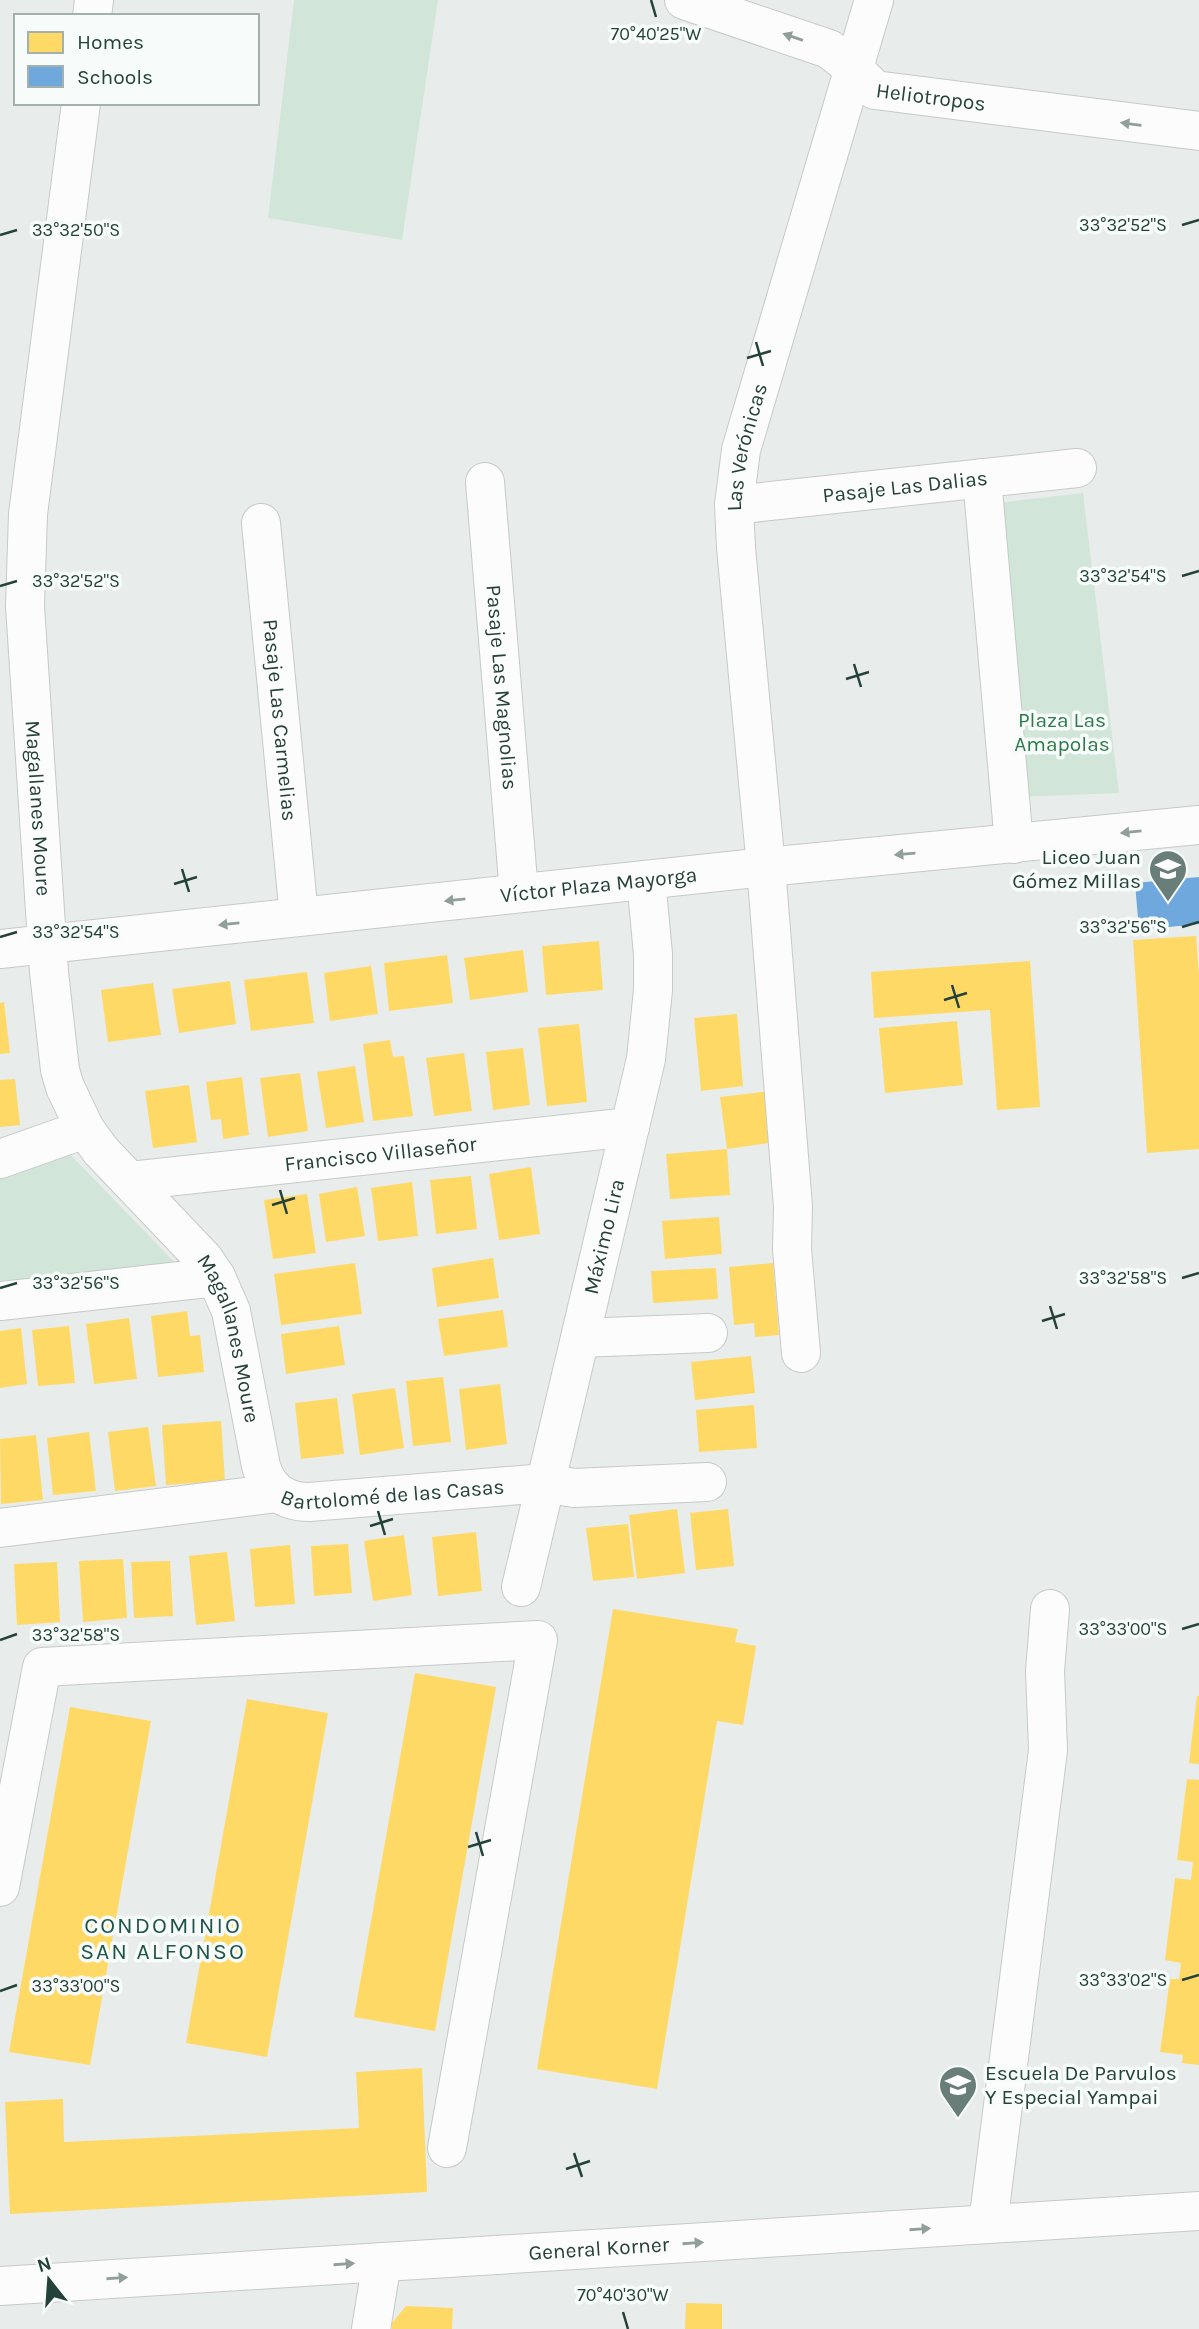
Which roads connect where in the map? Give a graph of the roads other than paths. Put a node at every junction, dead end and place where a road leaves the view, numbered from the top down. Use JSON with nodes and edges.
{"nodes":[{"id":1,"x":684,"y":0,"type":"edge"},
{"id":2,"x":874,"y":0,"type":"edge"},
{"id":3,"x":853,"y":68,"type":"junction"},
{"id":4,"x":81,"y":105,"type":"edge"},
{"id":5,"x":1199,"y":131,"type":"edge"},
{"id":6,"x":1077,"y":468,"type":"dead end"},
{"id":7,"x":982,"y":478,"type":"junction"},
{"id":8,"x":485,"y":482,"type":"dead end"},
{"id":9,"x":734,"y":505,"type":"junction"},
{"id":10,"x":261,"y":523,"type":"dead end"},
{"id":11,"x":1199,"y":825,"type":"edge"},
{"id":12,"x":1014,"y":844,"type":"junction"},
{"id":13,"x":766,"y":867,"type":"junction"},
{"id":14,"x":646,"y":880,"type":"junction"},
{"id":15,"x":519,"y":893,"type":"junction"},
{"id":16,"x":299,"y":916,"type":"junction"},
{"id":17,"x":47,"y":944,"type":"junction"},
{"id":18,"x":0,"y":948,"type":"edge"},
{"id":19,"x":630,"y":1127,"type":"junction"},
{"id":20,"x":85,"y":1129,"type":"junction"},
{"id":21,"x":0,"y":1159,"type":"edge"},
{"id":22,"x":130,"y":1181,"type":"junction"},
{"id":23,"x":216,"y":1277,"type":"junction"},
{"id":24,"x":0,"y":1301,"type":"edge"},
{"id":25,"x":708,"y":1333,"type":"dead end"},
{"id":26,"x":580,"y":1338,"type":"junction"},
{"id":27,"x":801,"y":1353,"type":"dead end"},
{"id":28,"x":707,"y":1482,"type":"dead end"},
{"id":29,"x":545,"y":1483,"type":"junction"},
{"id":30,"x":277,"y":1493,"type":"junction"},
{"id":31,"x":0,"y":1528,"type":"edge"},
{"id":32,"x":521,"y":1587,"type":"dead end"},
{"id":33,"x":1050,"y":1609,"type":"dead end"},
{"id":34,"x":0,"y":1887,"type":"edge"},
{"id":35,"x":447,"y":2148,"type":"dead end"},
{"id":36,"x":1199,"y":2211,"type":"edge"},
{"id":37,"x":988,"y":2224,"type":"junction"},
{"id":38,"x":382,"y":2262,"type":"junction"},
{"id":39,"x":0,"y":2286,"type":"edge"},
{"id":40,"x":371,"y":2329,"type":"edge"}],
"edges":[{"from":3,"to":1,"type":"street","name":"Heliotropos","one_way":true},
{"from":2,"to":3,"type":"street","name":"Las Verónicas"},
{"from":5,"to":3,"type":"street","name":"Heliotropos","one_way":true},
{"from":3,"to":9,"type":"street","name":"Las Verónicas"},
{"from":4,"to":17,"type":"street","name":"Magallanes Moure"},
{"from":6,"to":7,"type":"street","name":"Pasaje Las Dalias"},
{"from":7,"to":9,"type":"street","name":"Pasaje Las Dalias"},
{"from":7,"to":12,"type":"street"},
{"from":8,"to":15,"type":"street","name":"Pasaje Las Magnolias"},
{"from":9,"to":13,"type":"street","name":"Las Verónicas"},
{"from":10,"to":16,"type":"street","name":"Pasaje Las Carmelias"},
{"from":11,"to":12,"type":"street","name":"Víctor Plaza Mayorga","one_way":true},
{"from":12,"to":13,"type":"street","name":"Víctor Plaza Mayorga","one_way":true},
{"from":13,"to":14,"type":"street","name":"Víctor Plaza Mayorga"},
{"from":13,"to":27,"type":"street","name":"Las Verónicas"},
{"from":14,"to":15,"type":"street","name":"Víctor Plaza Mayorga"},
{"from":14,"to":19,"type":"street","name":"Máximo Lira"},
{"from":15,"to":16,"type":"street","name":"Víctor Plaza Mayorga","one_way":true},
{"from":16,"to":17,"type":"street","name":"Víctor Plaza Mayorga","one_way":true},
{"from":17,"to":18,"type":"street","name":"Víctor Plaza Mayorga"},
{"from":17,"to":20,"type":"street","name":"Magallanes Moure"},
{"from":19,"to":22,"type":"street","name":"Francisco Villaseñor"},
{"from":19,"to":26,"type":"street","name":"Máximo Lira"},
{"from":20,"to":21,"type":"street"},
{"from":20,"to":22,"type":"street","name":"Magallanes Moure"},
{"from":22,"to":23,"type":"street","name":"Magallanes Moure"},
{"from":23,"to":24,"type":"street"},
{"from":23,"to":30,"type":"street","name":"Magallanes Moure"},
{"from":25,"to":26,"type":"street"},
{"from":26,"to":29,"type":"street","name":"Máximo Lira"},
{"from":28,"to":29,"type":"street","name":"Bartolomé de las Casas"},
{"from":29,"to":30,"type":"street","name":"Bartolomé de las Casas"},
{"from":29,"to":32,"type":"street","name":"Máximo Lira"},
{"from":30,"to":31,"type":"street","name":"Bartolomé de las Casas"},
{"from":33,"to":37,"type":"street"},
{"from":34,"to":35,"type":"street"},
{"from":36,"to":37,"type":"street","name":"General Korner"},
{"from":38,"to":37,"type":"street","name":"General Korner","one_way":true},
{"from":39,"to":38,"type":"street","name":"General Korner","one_way":true},
{"from":38,"to":40,"type":"street"}]}
